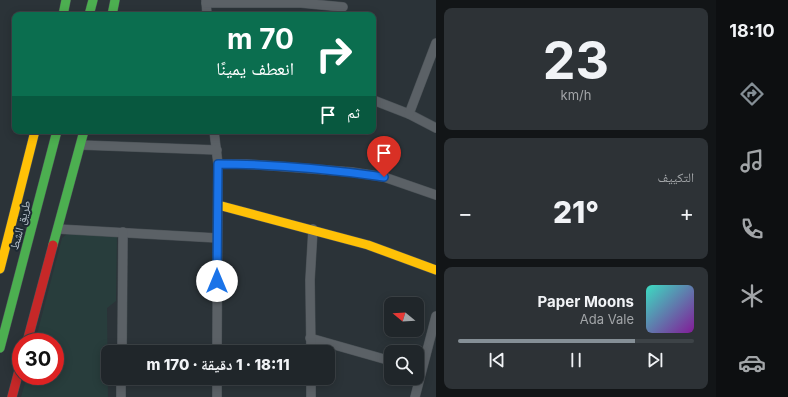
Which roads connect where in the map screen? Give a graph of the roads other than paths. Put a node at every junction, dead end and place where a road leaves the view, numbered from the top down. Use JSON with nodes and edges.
{"nodes":[{"id":1,"x":66,"y":0,"type":"edge"},
{"id":2,"x":93,"y":0,"type":"edge"},
{"id":3,"x":115,"y":0,"type":"edge"},
{"id":4,"x":206,"y":1,"type":"edge"},
{"id":5,"x":301,"y":1,"type":"edge"},
{"id":6,"x":344,"y":7,"type":"edge"},
{"id":7,"x":64,"y":12,"type":"edge"},
{"id":8,"x":90,"y":12,"type":"edge"},
{"id":9,"x":113,"y":12,"type":"edge"},
{"id":10,"x":206,"y":12,"type":"edge"},
{"id":11,"x":436,"y":45,"type":"edge"},
{"id":12,"x":376,"y":101,"type":"edge"},
{"id":13,"x":409,"y":114,"type":"junction"},
{"id":14,"x":436,"y":128,"type":"edge"},
{"id":15,"x":34,"y":134,"type":"edge"},
{"id":16,"x":56,"y":134,"type":"edge"},
{"id":17,"x":83,"y":134,"type":"edge"},
{"id":18,"x":214,"y":134,"type":"edge"},
{"id":19,"x":81,"y":145,"type":"junction"},
{"id":20,"x":217,"y":150,"type":"junction"},
{"id":21,"x":218,"y":164,"type":"junction"},
{"id":22,"x":436,"y":195,"type":"edge"},
{"id":23,"x":218,"y":205,"type":"junction"},
{"id":24,"x":58,"y":229,"type":"junction"},
{"id":25,"x":313,"y":229,"type":"junction"},
{"id":26,"x":123,"y":232,"type":"junction"},
{"id":27,"x":217,"y":238,"type":"junction"},
{"id":28,"x":0,"y":269,"type":"edge"},
{"id":29,"x":436,"y":270,"type":"edge"},
{"id":30,"x":436,"y":316,"type":"edge"},
{"id":31,"x":29,"y":333,"type":"edge"},
{"id":32,"x":310,"y":338,"type":"junction"},
{"id":33,"x":122,"y":345,"type":"edge"},
{"id":34,"x":217,"y":345,"type":"edge"},
{"id":35,"x":310,"y":345,"type":"edge"},
{"id":36,"x":0,"y":348,"type":"edge"},
{"id":37,"x":424,"y":353,"type":"edge"},
{"id":38,"x":384,"y":359,"type":"edge"},
{"id":39,"x":15,"y":385,"type":"edge"},
{"id":40,"x":121,"y":385,"type":"edge"},
{"id":41,"x":217,"y":385,"type":"edge"},
{"id":42,"x":311,"y":385,"type":"edge"},
{"id":43,"x":417,"y":385,"type":"edge"},
{"id":44,"x":12,"y":397,"type":"edge"},
{"id":45,"x":121,"y":397,"type":"edge"},
{"id":46,"x":217,"y":397,"type":"edge"},
{"id":47,"x":311,"y":397,"type":"edge"},
{"id":48,"x":415,"y":397,"type":"edge"}],
"edges":[{"from":1,"to":7,"type":"street"},
{"from":2,"to":8,"type":"street"},
{"from":3,"to":9,"type":"street"},
{"from":4,"to":5,"type":"street"},
{"from":4,"to":10,"type":"street"},
{"from":5,"to":6,"type":"street"},
{"from":11,"to":13,"type":"street"},
{"from":12,"to":13,"type":"street"},
{"from":13,"to":14,"type":"street"},
{"from":15,"to":28,"type":"street","name":"طريق الشط"},
{"from":16,"to":36,"type":"street","name":"طريق الشط"},
{"from":17,"to":19,"type":"street"},
{"from":18,"to":20,"type":"street"},
{"from":19,"to":20,"type":"street"},
{"from":19,"to":24,"type":"street"},
{"from":20,"to":21,"type":"street"},
{"from":21,"to":22,"type":"street"},
{"from":21,"to":23,"type":"street"},
{"from":23,"to":25,"type":"street"},
{"from":23,"to":27,"type":"street"},
{"from":24,"to":26,"type":"street"},
{"from":24,"to":31,"type":"street"},
{"from":25,"to":29,"type":"street"},
{"from":25,"to":32,"type":"street"},
{"from":26,"to":27,"type":"street"},
{"from":26,"to":33,"type":"street"},
{"from":27,"to":34,"type":"street"},
{"from":30,"to":37,"type":"street"},
{"from":32,"to":35,"type":"street"},
{"from":32,"to":38,"type":"street"},
{"from":39,"to":44,"type":"street"},
{"from":40,"to":45,"type":"street"},
{"from":41,"to":46,"type":"street"},
{"from":42,"to":47,"type":"street"},
{"from":43,"to":48,"type":"street"}]}
